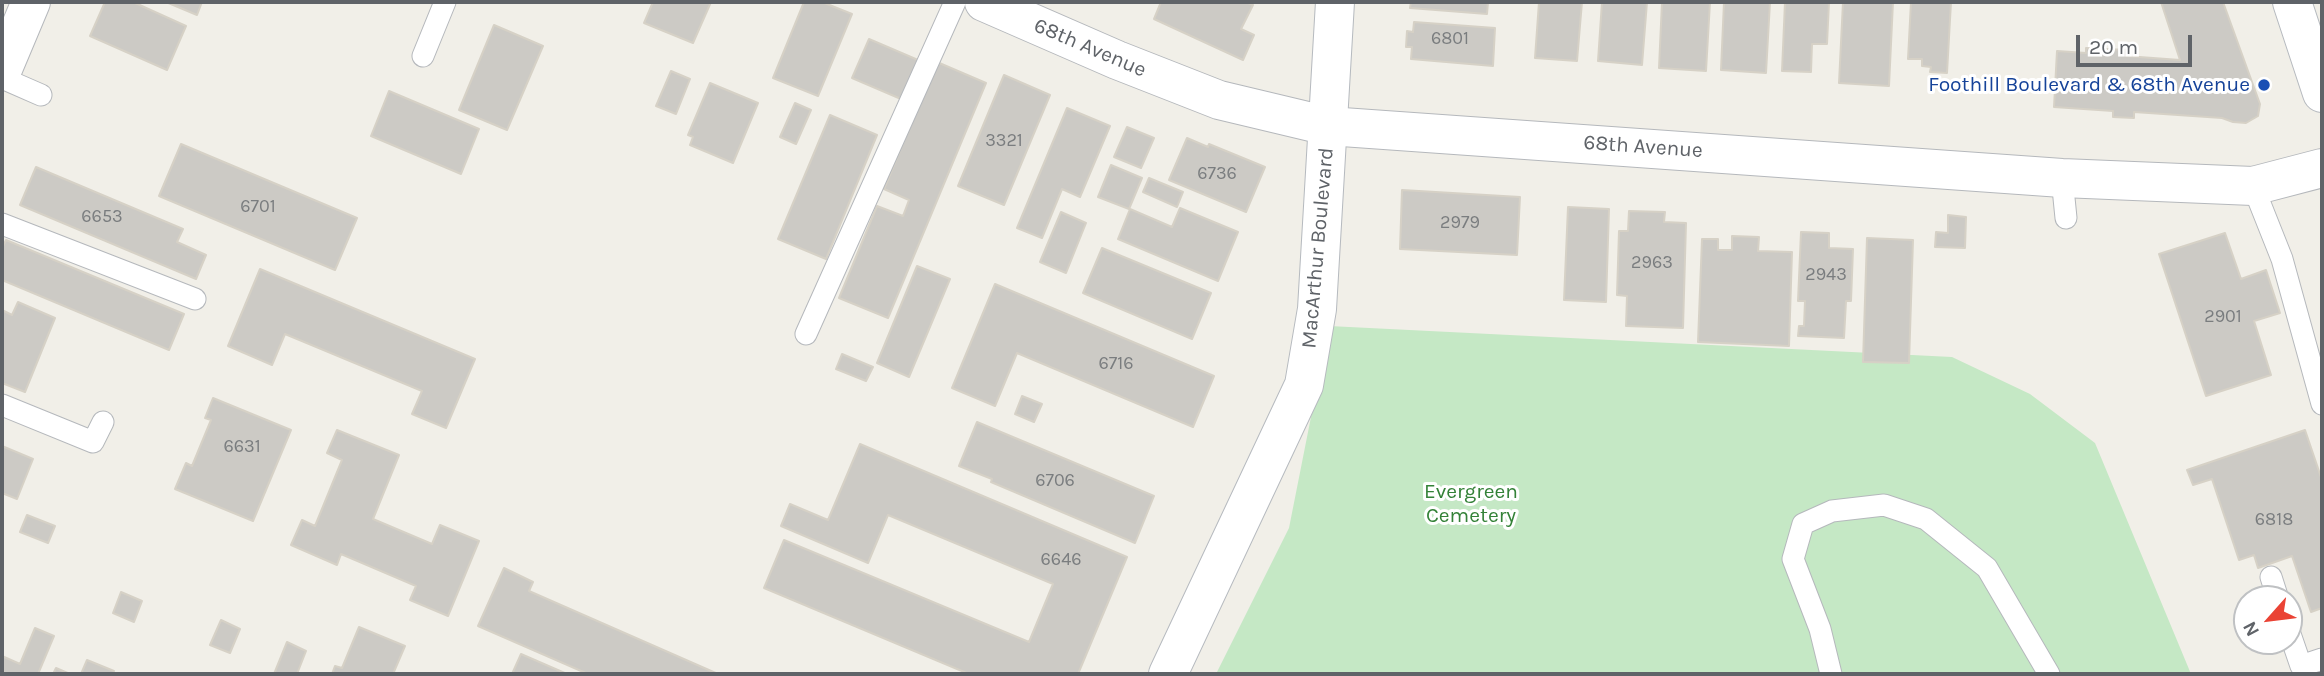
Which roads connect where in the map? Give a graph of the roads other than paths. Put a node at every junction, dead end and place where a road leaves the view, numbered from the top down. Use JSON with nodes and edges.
{"nodes":[{"id":1,"x":31,"y":2,"type":"edge"},
{"id":2,"x":444,"y":2,"type":"edge"},
{"id":3,"x":955,"y":2,"type":"edge"},
{"id":4,"x":984,"y":2,"type":"edge"},
{"id":5,"x":1335,"y":2,"type":"edge"},
{"id":6,"x":2292,"y":2,"type":"edge"},
{"id":7,"x":423,"y":56,"type":"dead end"},
{"id":8,"x":2,"y":71,"type":"edge"},
{"id":9,"x":2,"y":78,"type":"edge"},
{"id":10,"x":2322,"y":93,"type":"edge"},
{"id":11,"x":41,"y":94,"type":"dead end"},
{"id":12,"x":1328,"y":125,"type":"junction"},
{"id":13,"x":2322,"y":168,"type":"edge"},
{"id":14,"x":2062,"y":178,"type":"junction"},
{"id":15,"x":2253,"y":186,"type":"junction"},
{"id":16,"x":2066,"y":218,"type":"dead end"},
{"id":17,"x":2,"y":224,"type":"edge"},
{"id":18,"x":195,"y":299,"type":"dead end"},
{"id":19,"x":806,"y":334,"type":"dead end"},
{"id":20,"x":2322,"y":404,"type":"edge"},
{"id":21,"x":2,"y":405,"type":"edge"},
{"id":22,"x":103,"y":422,"type":"dead end"},
{"id":23,"x":2271,"y":577,"type":"dead end"},
{"id":24,"x":2274,"y":585,"type":"edge"},
{"id":25,"x":2297,"y":655,"type":"edge"},
{"id":26,"x":2322,"y":659,"type":"edge"},
{"id":27,"x":1168,"y":674,"type":"edge"},
{"id":28,"x":1831,"y":674,"type":"edge"},
{"id":29,"x":2049,"y":674,"type":"edge"}],
"edges":[{"from":1,"to":8,"type":"street"},
{"from":2,"to":7,"type":"lane"},
{"from":3,"to":19,"type":"lane"},
{"from":4,"to":12,"type":"street","name":"68th Avenue"},
{"from":5,"to":12,"type":"street","name":"MacArthur Boulevard"},
{"from":6,"to":10,"type":"street"},
{"from":9,"to":11,"type":"lane"},
{"from":12,"to":14,"type":"street","name":"68th Avenue"},
{"from":12,"to":27,"type":"street","name":"MacArthur Boulevard"},
{"from":13,"to":15,"type":"street","name":"68th Avenue"},
{"from":14,"to":15,"type":"street","name":"68th Avenue"},
{"from":14,"to":16,"type":"lane"},
{"from":15,"to":20,"type":"lane"},
{"from":17,"to":18,"type":"lane"},
{"from":21,"to":22,"type":"lane"},
{"from":23,"to":24,"type":"lane"},
{"from":25,"to":26,"type":"lane"},
{"from":28,"to":29,"type":"lane"}]}
